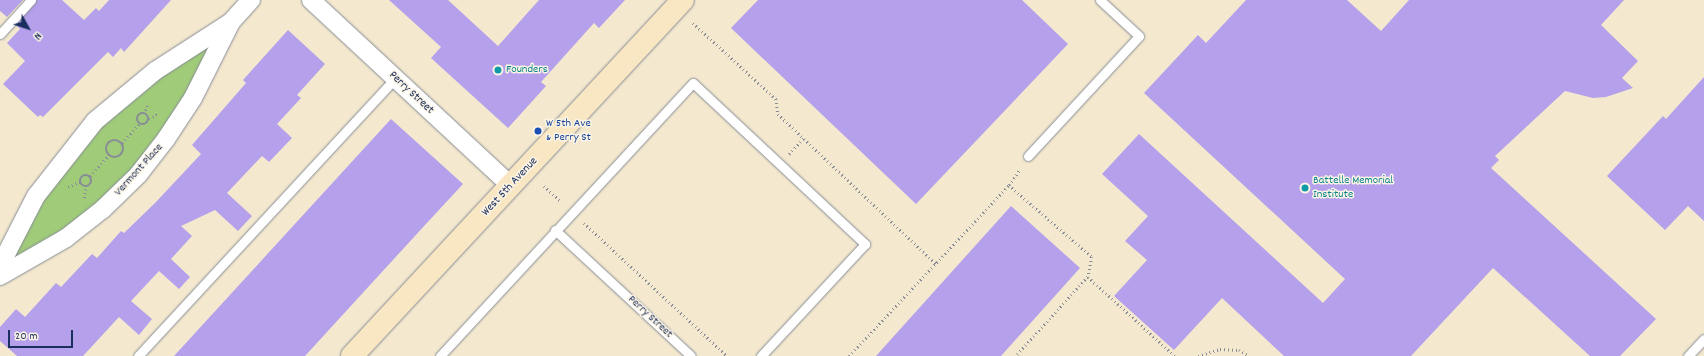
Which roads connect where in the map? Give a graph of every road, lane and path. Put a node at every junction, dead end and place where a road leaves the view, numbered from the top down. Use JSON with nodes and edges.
{"nodes":[{"id":1,"x":31,"y":0,"type":"edge"},
{"id":2,"x":251,"y":0,"type":"edge"},
{"id":3,"x":311,"y":0,"type":"edge"},
{"id":4,"x":683,"y":0,"type":"edge"},
{"id":5,"x":1100,"y":0,"type":"edge"},
{"id":6,"x":231,"y":22,"type":"junction"},
{"id":7,"x":693,"y":23,"type":"dead end"},
{"id":8,"x":0,"y":34,"type":"edge"},
{"id":9,"x":396,"y":78,"type":"junction"},
{"id":10,"x":139,"y":124,"type":"junction"},
{"id":11,"x":804,"y":138,"type":"junction"},
{"id":12,"x":122,"y":143,"type":"junction"},
{"id":13,"x":108,"y":156,"type":"junction"},
{"id":14,"x":1028,"y":156,"type":"joint"},
{"id":15,"x":780,"y":164,"type":"junction"},
{"id":16,"x":90,"y":176,"type":"junction"},
{"id":17,"x":1009,"y":185,"type":"junction"},
{"id":18,"x":511,"y":186,"type":"junction"},
{"id":19,"x":544,"y":186,"type":"dead end"},
{"id":20,"x":572,"y":212,"type":"junction"},
{"id":21,"x":555,"y":230,"type":"junction"},
{"id":22,"x":936,"y":264,"type":"junction"},
{"id":23,"x":0,"y":266,"type":"edge"},
{"id":24,"x":0,"y":276,"type":"edge"},
{"id":25,"x":1088,"y":277,"type":"junction"},
{"id":26,"x":1704,"y":339,"type":"edge"},
{"id":27,"x":138,"y":356,"type":"edge"},
{"id":28,"x":352,"y":356,"type":"edge"},
{"id":29,"x":440,"y":356,"type":"edge"},
{"id":30,"x":691,"y":356,"type":"edge"},
{"id":31,"x":727,"y":356,"type":"edge"},
{"id":32,"x":761,"y":356,"type":"edge"},
{"id":33,"x":850,"y":356,"type":"edge"},
{"id":34,"x":1016,"y":356,"type":"edge"},
{"id":35,"x":1175,"y":356,"type":"edge"},
{"id":36,"x":1198,"y":356,"type":"edge"},
{"id":37,"x":1249,"y":356,"type":"edge"},
{"id":38,"x":1688,"y":356,"type":"edge"}],
"edges":[{"from":1,"to":8,"type":"lane"},
{"from":2,"to":6,"type":"street","name":"Vermont Place"},
{"from":3,"to":9,"type":"street","name":"Perry Street"},
{"from":4,"to":18,"type":"main road","name":"West 5th Avenue"},
{"from":5,"to":14,"type":"lane"},
{"from":6,"to":23,"type":"street","name":"Vermont Place"},
{"from":6,"to":24,"type":"street","name":"Vermont Place"},
{"from":7,"to":11,"type":"path"},
{"from":9,"to":18,"type":"street","name":"Perry Street"},
{"from":9,"to":27,"type":"lane"},
{"from":10,"to":10,"type":"path"},
{"from":10,"to":12,"type":"path"},
{"from":11,"to":15,"type":"path"},
{"from":11,"to":22,"type":"path"},
{"from":12,"to":13,"type":"path"},
{"from":12,"to":13,"type":"path"},
{"from":13,"to":16,"type":"path"},
{"from":14,"to":17,"type":"path"},
{"from":15,"to":20,"type":"lane"},
{"from":15,"to":32,"type":"lane"},
{"from":16,"to":16,"type":"path"},
{"from":17,"to":22,"type":"path"},
{"from":17,"to":25,"type":"path"},
{"from":18,"to":28,"type":"main road","name":"West 5th Avenue"},
{"from":19,"to":20,"type":"path"},
{"from":20,"to":21,"type":"lane"},
{"from":20,"to":31,"type":"path"},
{"from":21,"to":29,"type":"lane"},
{"from":21,"to":30,"type":"lane","name":"Perry Street"},
{"from":22,"to":33,"type":"path"},
{"from":25,"to":34,"type":"path"},
{"from":25,"to":35,"type":"path"},
{"from":26,"to":38,"type":"lane"},
{"from":36,"to":37,"type":"path"}]}
